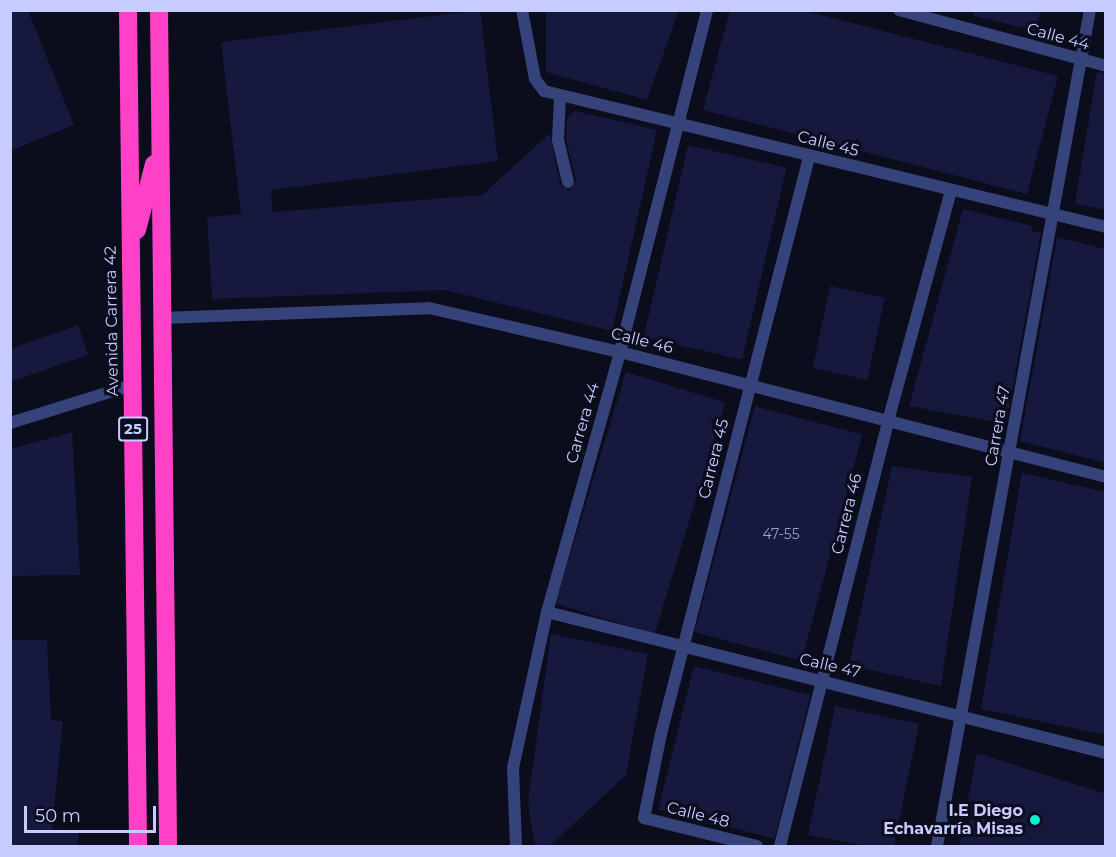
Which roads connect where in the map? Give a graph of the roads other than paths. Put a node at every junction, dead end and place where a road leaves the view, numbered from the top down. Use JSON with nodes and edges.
{"nodes":[{"id":1,"x":128,"y":10,"type":"edge"},
{"id":2,"x":159,"y":10,"type":"edge"},
{"id":3,"x":522,"y":10,"type":"edge"},
{"id":4,"x":707,"y":10,"type":"edge"},
{"id":5,"x":899,"y":10,"type":"edge"},
{"id":6,"x":1090,"y":10,"type":"edge"},
{"id":7,"x":925,"y":14,"type":"edge"},
{"id":8,"x":1082,"y":61,"type":"junction"},
{"id":9,"x":1106,"y":66,"type":"edge"},
{"id":10,"x":560,"y":97,"type":"junction"},
{"id":11,"x":678,"y":122,"type":"junction"},
{"id":12,"x":160,"y":138,"type":"junction"},
{"id":13,"x":809,"y":157,"type":"junction"},
{"id":14,"x":568,"y":183,"type":"dead end"},
{"id":15,"x":951,"y":191,"type":"junction"},
{"id":16,"x":1053,"y":216,"type":"junction"},
{"id":17,"x":1106,"y":227,"type":"edge"},
{"id":18,"x":130,"y":255,"type":"junction"},
{"id":19,"x":162,"y":318,"type":"junction"},
{"id":20,"x":620,"y":352,"type":"junction"},
{"id":21,"x":132,"y":385,"type":"junction"},
{"id":22,"x":749,"y":386,"type":"junction"},
{"id":23,"x":888,"y":421,"type":"junction"},
{"id":24,"x":10,"y":423,"type":"edge"},
{"id":25,"x":1010,"y":451,"type":"junction"},
{"id":26,"x":1106,"y":477,"type":"edge"},
{"id":27,"x":547,"y":612,"type":"junction"},
{"id":28,"x":684,"y":646,"type":"junction"},
{"id":29,"x":823,"y":680,"type":"junction"},
{"id":30,"x":962,"y":716,"type":"junction"},
{"id":31,"x":1106,"y":753,"type":"edge"},
{"id":32,"x":652,"y":769,"type":"joint"},
{"id":33,"x":138,"y":846,"type":"edge"},
{"id":34,"x":168,"y":846,"type":"edge"},
{"id":35,"x":516,"y":846,"type":"edge"},
{"id":36,"x":757,"y":846,"type":"edge"},
{"id":37,"x":780,"y":846,"type":"edge"},
{"id":38,"x":937,"y":846,"type":"edge"}],
"edges":[{"from":1,"to":18,"type":"highway","name":"Avenida Carrera 42","number":"25"},
{"from":2,"to":12,"type":"highway","number":"25"},
{"from":3,"to":10,"type":"street","name":"Calle 45"},
{"from":4,"to":11,"type":"street","name":"Carrera 44"},
{"from":5,"to":7,"type":"street","name":"Calle 44"},
{"from":6,"to":8,"type":"street","name":"Carrera 47"},
{"from":7,"to":8,"type":"street","name":"Calle 44"},
{"from":8,"to":9,"type":"street","name":"Calle 44"},
{"from":8,"to":16,"type":"street","name":"Carrera 47"},
{"from":10,"to":11,"type":"street","name":"Calle 45"},
{"from":10,"to":14,"type":"street"},
{"from":11,"to":13,"type":"street","name":"Calle 45"},
{"from":11,"to":20,"type":"street","name":"Carrera 44"},
{"from":12,"to":18,"type":"highway"},
{"from":12,"to":19,"type":"highway","number":"25"},
{"from":13,"to":15,"type":"street","name":"Calle 45"},
{"from":13,"to":22,"type":"street","name":"Carrera 45"},
{"from":15,"to":16,"type":"street","name":"Calle 45"},
{"from":15,"to":23,"type":"street","name":"Carrera 46"},
{"from":16,"to":17,"type":"street","name":"Calle 45"},
{"from":16,"to":25,"type":"street","name":"Carrera 47"},
{"from":18,"to":21,"type":"highway","name":"Avenida Carrera 42","number":"25"},
{"from":19,"to":20,"type":"street","name":"Calle 46"},
{"from":19,"to":34,"type":"highway","number":"25"},
{"from":20,"to":22,"type":"street","name":"Calle 46"},
{"from":20,"to":27,"type":"street","name":"Carrera 44"},
{"from":21,"to":24,"type":"street"},
{"from":21,"to":33,"type":"highway","name":"Avenida Carrera 42","number":"25"},
{"from":22,"to":23,"type":"street","name":"Calle 46"},
{"from":22,"to":28,"type":"street","name":"Carrera 45"},
{"from":23,"to":25,"type":"street","name":"Calle 46"},
{"from":23,"to":29,"type":"street","name":"Carrera 46"},
{"from":25,"to":26,"type":"street","name":"Calle 46"},
{"from":25,"to":30,"type":"street","name":"Carrera 47"},
{"from":27,"to":28,"type":"street","name":"Calle 47"},
{"from":27,"to":35,"type":"street","name":"Carrera 44"},
{"from":28,"to":29,"type":"street","name":"Calle 47"},
{"from":28,"to":32,"type":"street","name":"Carrera 45"},
{"from":29,"to":30,"type":"street","name":"Calle 47"},
{"from":29,"to":37,"type":"street","name":"Carrera 46"},
{"from":30,"to":31,"type":"street","name":"Calle 47"},
{"from":30,"to":38,"type":"street","name":"Carrera 47"},
{"from":32,"to":36,"type":"street","name":"Calle 48"}]}
